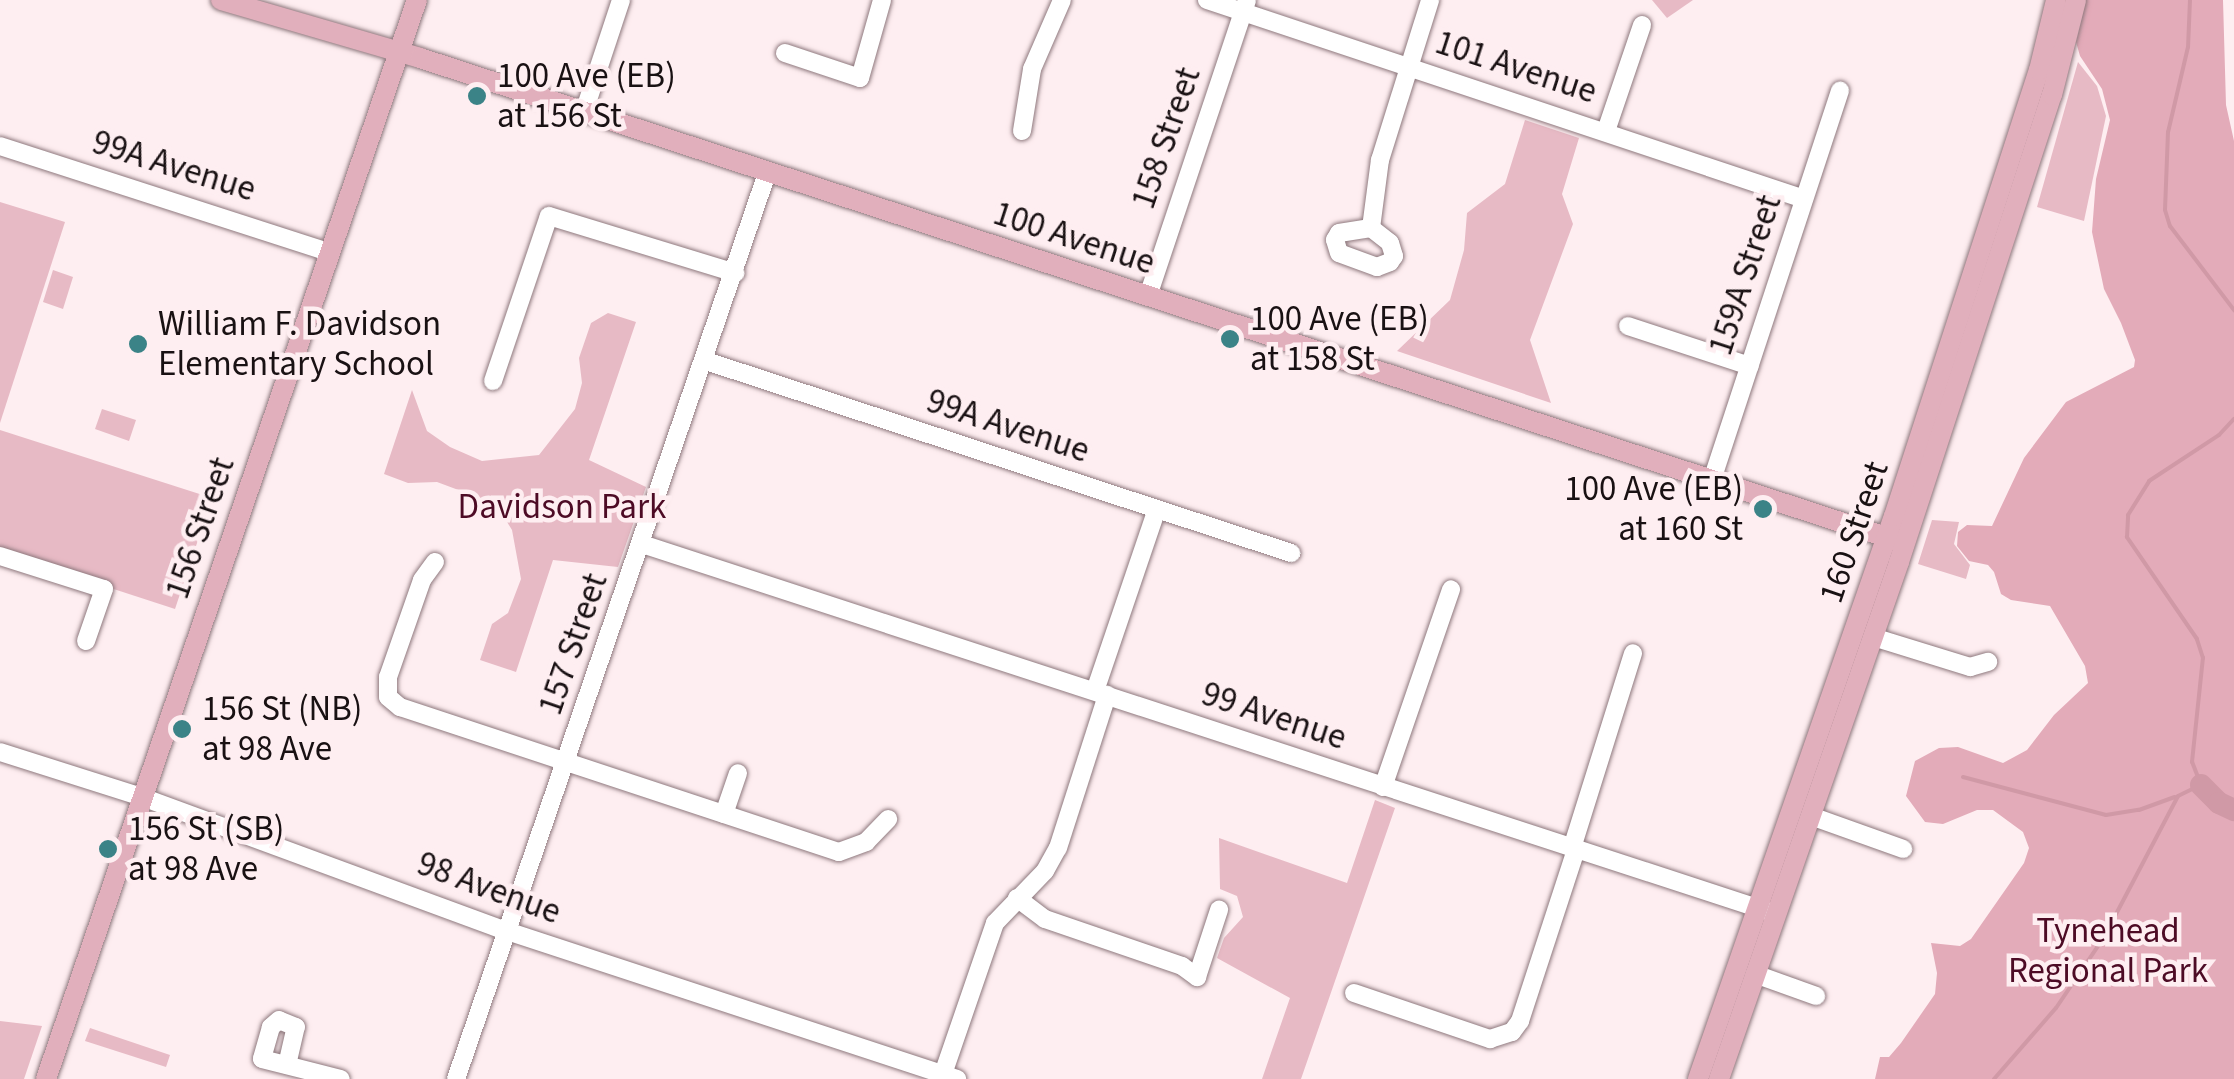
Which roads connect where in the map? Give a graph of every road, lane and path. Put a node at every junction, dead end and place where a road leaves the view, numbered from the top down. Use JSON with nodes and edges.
{"nodes":[{"id":1,"x":222,"y":0,"type":"edge"},
{"id":2,"x":417,"y":0,"type":"edge"},
{"id":3,"x":622,"y":0,"type":"edge"},
{"id":4,"x":882,"y":0,"type":"edge"},
{"id":5,"x":1062,"y":0,"type":"edge"},
{"id":6,"x":1207,"y":0,"type":"edge"},
{"id":7,"x":1430,"y":0,"type":"edge"},
{"id":8,"x":2056,"y":0,"type":"edge"},
{"id":9,"x":2076,"y":0,"type":"edge"},
{"id":10,"x":1245,"y":6,"type":"edge"},
{"id":11,"x":1642,"y":24,"type":"dead end"},
{"id":12,"x":398,"y":52,"type":"junction"},
{"id":13,"x":785,"y":53,"type":"dead end"},
{"id":14,"x":1410,"y":66,"type":"junction"},
{"id":15,"x":1840,"y":91,"type":"dead end"},
{"id":16,"x":584,"y":112,"type":"junction"},
{"id":17,"x":1022,"y":131,"type":"dead end"},
{"id":18,"x":1606,"y":131,"type":"junction"},
{"id":19,"x":0,"y":146,"type":"edge"},
{"id":20,"x":767,"y":173,"type":"junction"},
{"id":21,"x":1804,"y":199,"type":"junction"},
{"id":22,"x":1371,"y":228,"type":"dead end"},
{"id":23,"x":328,"y":252,"type":"junction"},
{"id":24,"x":736,"y":274,"type":"junction"},
{"id":25,"x":1148,"y":296,"type":"junction"},
{"id":26,"x":1628,"y":326,"type":"dead end"},
{"id":27,"x":706,"y":361,"type":"junction"},
{"id":28,"x":1750,"y":366,"type":"junction"},
{"id":29,"x":493,"y":382,"type":"dead end"},
{"id":30,"x":1712,"y":480,"type":"junction"},
{"id":31,"x":1157,"y":509,"type":"junction"},
{"id":32,"x":1896,"y":540,"type":"junction"},
{"id":33,"x":642,"y":544,"type":"junction"},
{"id":34,"x":1291,"y":552,"type":"dead end"},
{"id":35,"x":0,"y":556,"type":"edge"},
{"id":36,"x":435,"y":562,"type":"dead end"},
{"id":37,"x":1451,"y":589,"type":"dead end"},
{"id":38,"x":1873,"y":637,"type":"junction"},
{"id":39,"x":86,"y":641,"type":"dead end"},
{"id":40,"x":1633,"y":653,"type":"dead end"},
{"id":41,"x":1988,"y":662,"type":"dead end"},
{"id":42,"x":1101,"y":693,"type":"junction"},
{"id":43,"x":0,"y":752,"type":"edge"},
{"id":44,"x":566,"y":760,"type":"junction"},
{"id":45,"x":738,"y":773,"type":"dead end"},
{"id":46,"x":1383,"y":787,"type":"junction"},
{"id":47,"x":142,"y":797,"type":"junction"},
{"id":48,"x":724,"y":814,"type":"junction"},
{"id":49,"x":1810,"y":816,"type":"junction"},
{"id":50,"x":888,"y":819,"type":"dead end"},
{"id":51,"x":1574,"y":849,"type":"junction"},
{"id":52,"x":1903,"y":849,"type":"dead end"},
{"id":53,"x":1017,"y":898,"type":"junction"},
{"id":54,"x":1219,"y":910,"type":"dead end"},
{"id":55,"x":1768,"y":912,"type":"junction"},
{"id":56,"x":506,"y":930,"type":"junction"},
{"id":57,"x":1755,"y":974,"type":"junction"},
{"id":58,"x":1354,"y":993,"type":"dead end"},
{"id":59,"x":1816,"y":996,"type":"dead end"},
{"id":60,"x":286,"y":1065,"type":"dead end"},
{"id":61,"x":950,"y":1077,"type":"edge"},
{"id":62,"x":46,"y":1079,"type":"edge"},
{"id":63,"x":341,"y":1079,"type":"edge"},
{"id":64,"x":456,"y":1079,"type":"edge"},
{"id":65,"x":1698,"y":1079,"type":"edge"},
{"id":66,"x":1719,"y":1079,"type":"edge"}],
"edges":[{"from":1,"to":12,"type":"main road","name":"100 Avenue"},
{"from":2,"to":12,"type":"main road","name":"156 Street"},
{"from":3,"to":16,"type":"street"},
{"from":4,"to":13,"type":"street"},
{"from":5,"to":17,"type":"street"},
{"from":6,"to":10,"type":"street","name":"101 Avenue"},
{"from":7,"to":14,"type":"street"},
{"from":8,"to":32,"type":"main road","name":"160 Street"},
{"from":9,"to":32,"type":"main road","name":"160 Street"},
{"from":10,"to":14,"type":"street","name":"101 Avenue"},
{"from":10,"to":25,"type":"street","name":"158 Street"},
{"from":11,"to":18,"type":"street"},
{"from":12,"to":16,"type":"main road","name":"100 Avenue"},
{"from":12,"to":23,"type":"main road","name":"156 Street"},
{"from":14,"to":18,"type":"street","name":"101 Avenue"},
{"from":14,"to":22,"type":"street"},
{"from":15,"to":21,"type":"street","name":"159A Street"},
{"from":16,"to":20,"type":"main road","name":"100 Avenue"},
{"from":18,"to":21,"type":"street","name":"101 Avenue"},
{"from":19,"to":23,"type":"street","name":"99A Avenue"},
{"from":20,"to":24,"type":"street","name":"157 Street"},
{"from":20,"to":25,"type":"main road","name":"100 Avenue"},
{"from":21,"to":28,"type":"street","name":"159A Street"},
{"from":23,"to":47,"type":"main road","name":"156 Street"},
{"from":24,"to":27,"type":"street","name":"157 Street"},
{"from":24,"to":29,"type":"street"},
{"from":25,"to":30,"type":"main road","name":"100 Avenue"},
{"from":26,"to":28,"type":"street"},
{"from":27,"to":31,"type":"street","name":"99A Avenue"},
{"from":27,"to":33,"type":"street","name":"157 Street"},
{"from":28,"to":30,"type":"street","name":"159A Street"},
{"from":30,"to":32,"type":"main road","name":"100 Avenue"},
{"from":31,"to":34,"type":"street","name":"99A Avenue"},
{"from":31,"to":42,"type":"street"},
{"from":32,"to":38,"type":"main road","name":"160 Street"},
{"from":32,"to":55,"type":"main road","name":"160 Street"},
{"from":33,"to":42,"type":"street","name":"99 Avenue"},
{"from":33,"to":44,"type":"street","name":"157 Street"},
{"from":35,"to":39,"type":"street"},
{"from":36,"to":44,"type":"street"},
{"from":37,"to":46,"type":"street"},
{"from":38,"to":41,"type":"street"},
{"from":38,"to":49,"type":"main road","name":"160 Street"},
{"from":40,"to":51,"type":"street"},
{"from":42,"to":46,"type":"street","name":"99 Avenue"},
{"from":42,"to":53,"type":"street"},
{"from":43,"to":47,"type":"street","name":"98 Avenue"},
{"from":44,"to":48,"type":"street"},
{"from":44,"to":56,"type":"street","name":"157 Street"},
{"from":45,"to":48,"type":"street"},
{"from":46,"to":51,"type":"street","name":"99 Avenue"},
{"from":47,"to":56,"type":"street","name":"98 Avenue"},
{"from":47,"to":62,"type":"main road","name":"156 Street"},
{"from":48,"to":50,"type":"street"},
{"from":49,"to":52,"type":"street"},
{"from":49,"to":55,"type":"main road","name":"160 Street"},
{"from":51,"to":55,"type":"street","name":"99 Avenue"},
{"from":51,"to":58,"type":"street"},
{"from":53,"to":54,"type":"street"},
{"from":53,"to":61,"type":"street"},
{"from":55,"to":57,"type":"main road","name":"160 Street"},
{"from":55,"to":65,"type":"main road","name":"160 Street"},
{"from":56,"to":61,"type":"street","name":"98 Avenue"},
{"from":56,"to":64,"type":"street","name":"157 Street"},
{"from":57,"to":59,"type":"street"},
{"from":57,"to":66,"type":"main road","name":"160 Street"},
{"from":60,"to":63,"type":"street"}]}
